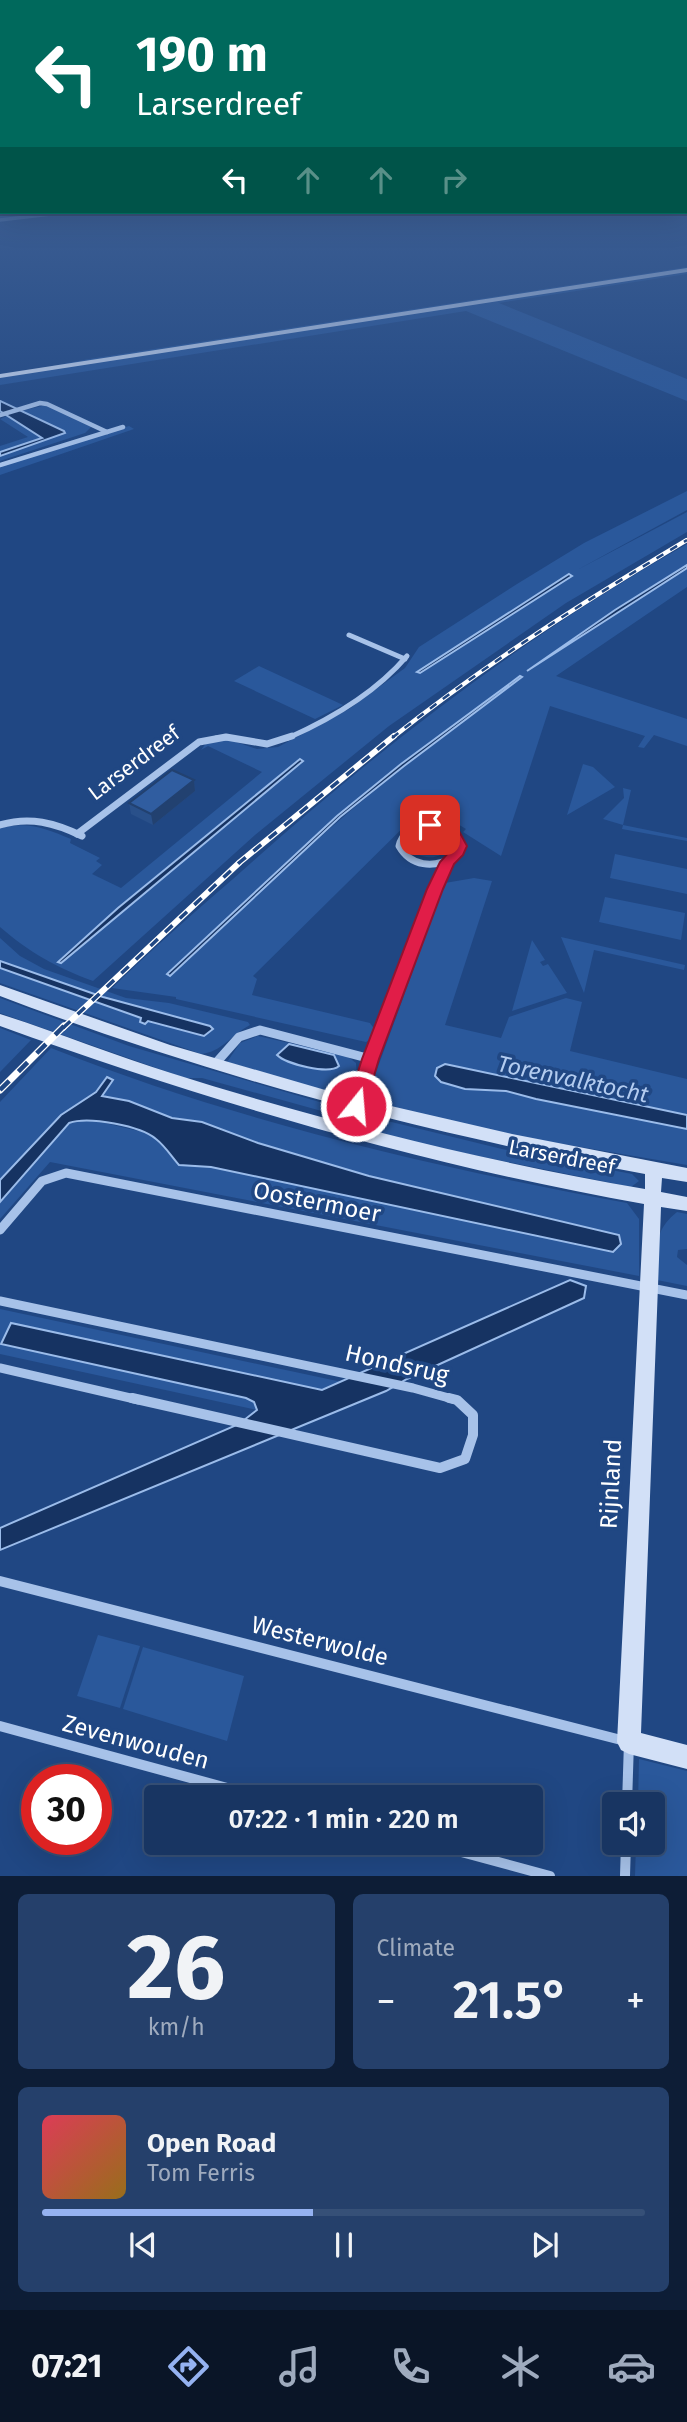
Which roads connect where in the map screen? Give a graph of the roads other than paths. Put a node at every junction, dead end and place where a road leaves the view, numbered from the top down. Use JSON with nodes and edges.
{"nodes":[{"id":1,"x":593,"y":285,"type":"edge"},
{"id":2,"x":0,"y":376,"type":"edge"},
{"id":3,"x":1,"y":415,"type":"edge"},
{"id":4,"x":120,"y":426,"type":"dead end"},
{"id":5,"x":104,"y":430,"type":"junction"},
{"id":6,"x":0,"y":463,"type":"edge"},
{"id":7,"x":349,"y":635,"type":"dead end"},
{"id":8,"x":0,"y":825,"type":"edge"},
{"id":9,"x":447,"y":862,"type":"junction"},
{"id":10,"x":0,"y":990,"type":"edge"},
{"id":11,"x":0,"y":1020,"type":"edge"},
{"id":12,"x":371,"y":1059,"type":"junction"},
{"id":13,"x":215,"y":1064,"type":"junction"},
{"id":14,"x":356,"y":1106,"type":"junction"},
{"id":15,"x":347,"y":1132,"type":"junction"},
{"id":16,"x":654,"y":1169,"type":"junction"},
{"id":17,"x":687,"y":1175,"type":"edge"},
{"id":18,"x":653,"y":1199,"type":"junction"},
{"id":19,"x":687,"y":1205,"type":"edge"},
{"id":20,"x":0,"y":1230,"type":"edge"},
{"id":21,"x":650,"y":1287,"type":"junction"},
{"id":22,"x":687,"y":1295,"type":"edge"},
{"id":23,"x":0,"y":1301,"type":"edge"},
{"id":24,"x":0,"y":1368,"type":"edge"},
{"id":25,"x":0,"y":1581,"type":"edge"},
{"id":26,"x":0,"y":1726,"type":"edge"},
{"id":27,"x":629,"y":1742,"type":"junction"},
{"id":28,"x":687,"y":1757,"type":"edge"},
{"id":29,"x":216,"y":1785,"type":"edge"},
{"id":30,"x":627,"y":1792,"type":"edge"},
{"id":31,"x":472,"y":1855,"type":"edge"},
{"id":32,"x":626,"y":1855,"type":"edge"},
{"id":33,"x":550,"y":1876,"type":"edge"},
{"id":34,"x":625,"y":1876,"type":"edge"}],
"edges":[{"from":1,"to":2,"type":"street"},
{"from":3,"to":5,"type":"street"},
{"from":4,"to":5,"type":"street"},
{"from":5,"to":6,"type":"street"},
{"from":7,"to":8,"type":"street","name":"Larserdreef"},
{"from":9,"to":9,"type":"street"},
{"from":9,"to":12,"type":"street"},
{"from":10,"to":13,"type":"street","name":"Larserdreef"},
{"from":11,"to":15,"type":"street","name":"Larserdreef"},
{"from":12,"to":13,"type":"street"},
{"from":12,"to":14,"type":"street"},
{"from":13,"to":14,"type":"street","name":"Larserdreef"},
{"from":14,"to":15,"type":"street"},
{"from":14,"to":16,"type":"street","name":"Larserdreef"},
{"from":15,"to":18,"type":"street","name":"Larserdreef"},
{"from":16,"to":17,"type":"street","name":"Larserdreef"},
{"from":16,"to":18,"type":"street","name":"Rijnland"},
{"from":18,"to":19,"type":"street","name":"Larserdreef"},
{"from":18,"to":21,"type":"street","name":"Rijnland"},
{"from":20,"to":21,"type":"street","name":"Oostermoer"},
{"from":21,"to":22,"type":"street","name":"Oostermoer"},
{"from":21,"to":27,"type":"street","name":"Rijnland"},
{"from":23,"to":24,"type":"street","name":"Hondsrug"},
{"from":25,"to":27,"type":"street","name":"Westerwolde"},
{"from":26,"to":29,"type":"street","name":"Zevenwouden"},
{"from":27,"to":28,"type":"street"},
{"from":27,"to":30,"type":"street"},
{"from":31,"to":33,"type":"street"},
{"from":32,"to":34,"type":"street"}]}
